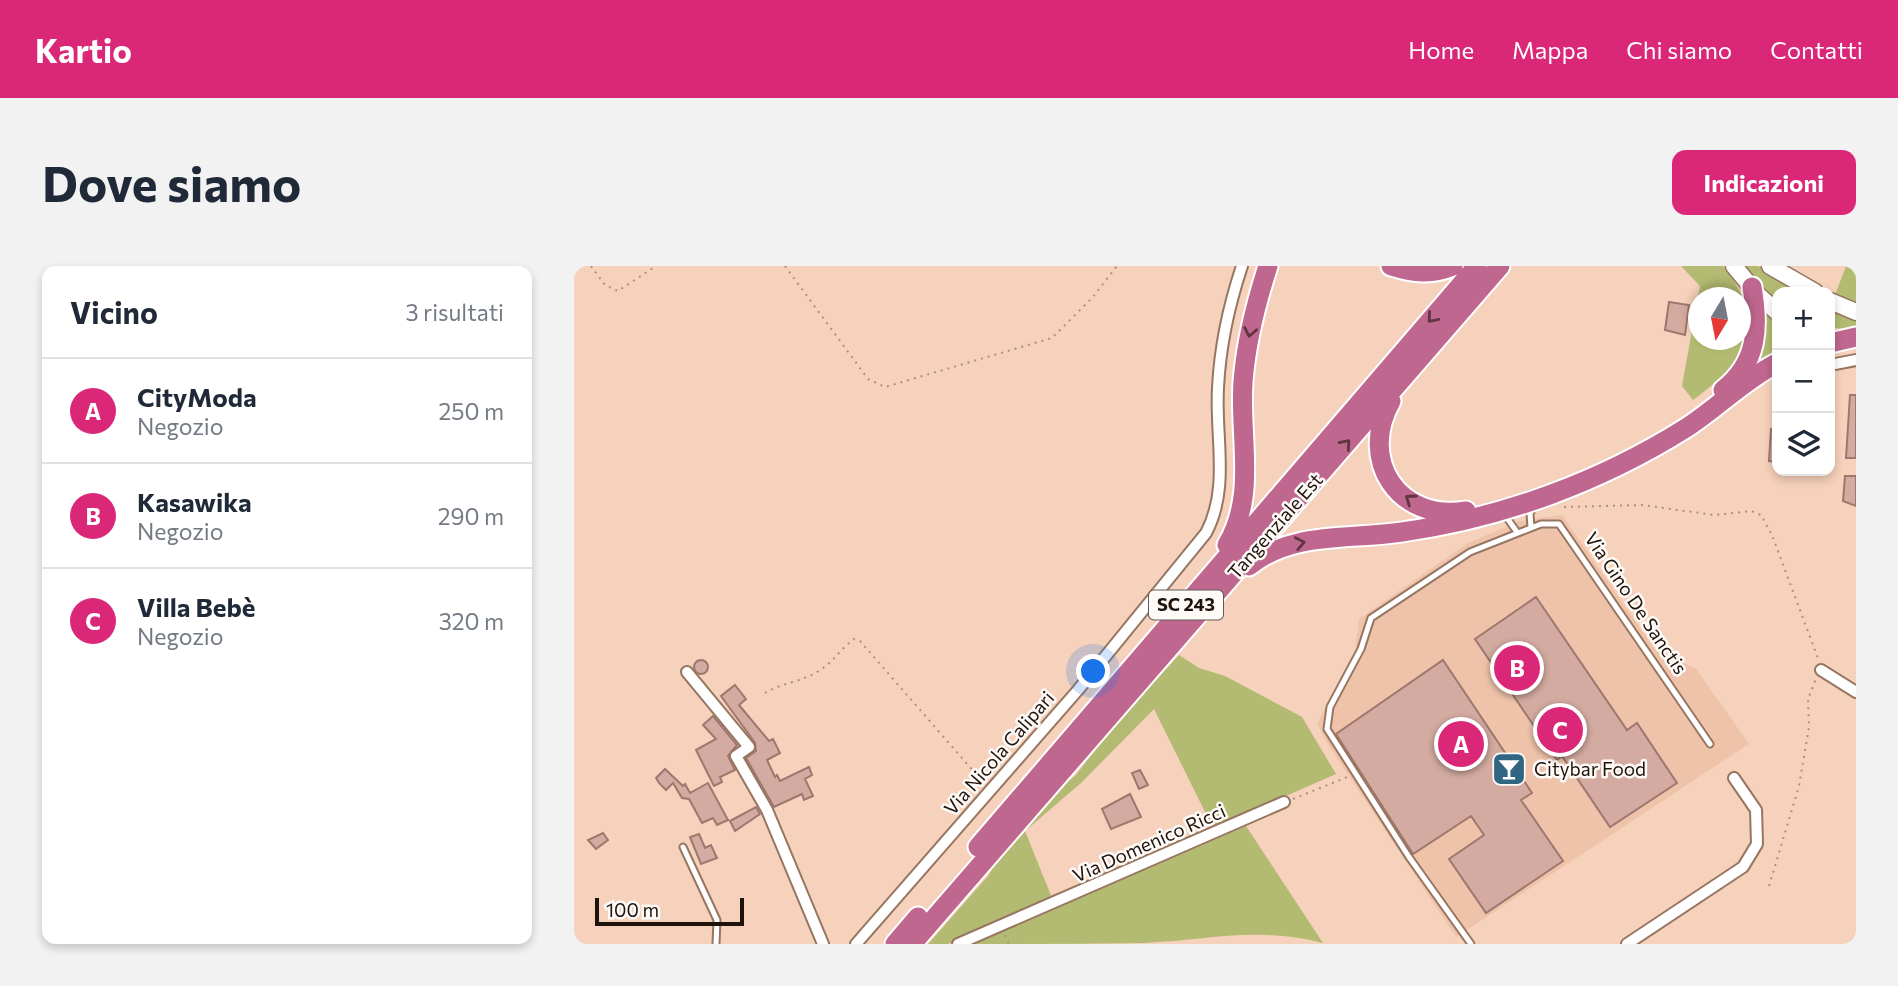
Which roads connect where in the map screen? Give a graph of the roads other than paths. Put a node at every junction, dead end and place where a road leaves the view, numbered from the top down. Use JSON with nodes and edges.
{"nodes":[{"id":1,"x":1242,"y":266,"type":"edge"},
{"id":2,"x":1268,"y":266,"type":"edge"},
{"id":3,"x":1391,"y":266,"type":"edge"},
{"id":4,"x":1453,"y":266,"type":"edge"},
{"id":5,"x":1477,"y":266,"type":"edge"},
{"id":6,"x":1500,"y":266,"type":"edge"},
{"id":7,"x":1734,"y":266,"type":"edge"},
{"id":8,"x":1770,"y":266,"type":"edge"},
{"id":9,"x":1752,"y":287,"type":"junction"},
{"id":10,"x":1806,"y":287,"type":"edge"},
{"id":11,"x":1835,"y":303,"type":"edge"},
{"id":12,"x":1772,"y":307,"type":"edge"},
{"id":13,"x":1856,"y":312,"type":"edge"},
{"id":14,"x":1835,"y":335,"type":"edge"},
{"id":15,"x":1856,"y":336,"type":"edge"},
{"id":16,"x":1835,"y":342,"type":"edge"},
{"id":17,"x":1426,"y":352,"type":"junction"},
{"id":18,"x":1856,"y":360,"type":"edge"},
{"id":19,"x":1835,"y":364,"type":"edge"},
{"id":20,"x":1772,"y":367,"type":"edge"},
{"id":21,"x":1565,"y":498,"type":"junction"},
{"id":22,"x":1472,"y":520,"type":"junction"},
{"id":23,"x":1531,"y":527,"type":"junction"},
{"id":24,"x":1517,"y":532,"type":"junction"},
{"id":25,"x":1166,"y":640,"type":"junction"},
{"id":26,"x":1821,"y":670,"type":"road end"},
{"id":27,"x":687,"y":671,"type":"dead end"},
{"id":28,"x":1856,"y":692,"type":"edge"},
{"id":29,"x":1710,"y":744,"type":"dead end"},
{"id":30,"x":1734,"y":778,"type":"dead end"},
{"id":31,"x":1284,"y":802,"type":"road end"},
{"id":32,"x":683,"y":847,"type":"dead end"},
{"id":33,"x":976,"y":869,"type":"junction"},
{"id":34,"x":716,"y":944,"type":"edge"},
{"id":35,"x":823,"y":944,"type":"edge"},
{"id":36,"x":856,"y":944,"type":"edge"},
{"id":37,"x":895,"y":944,"type":"edge"},
{"id":38,"x":912,"y":944,"type":"edge"},
{"id":39,"x":920,"y":944,"type":"edge"},
{"id":40,"x":958,"y":944,"type":"edge"},
{"id":41,"x":1471,"y":944,"type":"edge"},
{"id":42,"x":1627,"y":944,"type":"edge"}],
"edges":[{"from":1,"to":36,"type":"street","name":"Via Nicola Calipari"},
{"from":2,"to":25,"type":"highway","one_way":true},
{"from":3,"to":4,"type":"highway"},
{"from":5,"to":25,"type":"highway","name":"Tangenziale Est","number":"SC 243","one_way":true},
{"from":6,"to":17,"type":"highway","name":"Tangenziale Est"},
{"from":7,"to":9,"type":"main road"},
{"from":8,"to":10,"type":"main road"},
{"from":9,"to":12,"type":"main road"},
{"from":9,"to":17,"type":"highway","one_way":true},
{"from":11,"to":13,"type":"main road"},
{"from":14,"to":15,"type":"main road"},
{"from":15,"to":16,"type":"highway"},
{"from":25,"to":17,"type":"highway","name":"Tangenziale Est","one_way":true},
{"from":18,"to":19,"type":"street"},
{"from":20,"to":21,"type":"highway"},
{"from":21,"to":22,"type":"highway"},
{"from":21,"to":23,"type":"lane"},
{"from":22,"to":24,"type":"lane"},
{"from":25,"to":22,"type":"highway","one_way":true},
{"from":23,"to":24,"type":"lane","name":"Via Gino De Sanctis"},
{"from":23,"to":29,"type":"lane","name":"Via Gino De Sanctis"},
{"from":24,"to":41,"type":"lane","name":"Via Gino De Sanctis"},
{"from":25,"to":33,"type":"highway","name":"Tangenziale Est"},
{"from":25,"to":37,"type":"highway","name":"Tangenziale Est","number":"SC 243"},
{"from":26,"to":28,"type":"street"},
{"from":27,"to":35,"type":"street"},
{"from":30,"to":42,"type":"street"},
{"from":31,"to":40,"type":"street","name":"Via Domenico Ricci"},
{"from":32,"to":34,"type":"lane"},
{"from":33,"to":38,"type":"highway","name":"Tangenziale Est"},
{"from":33,"to":39,"type":"highway"}]}
